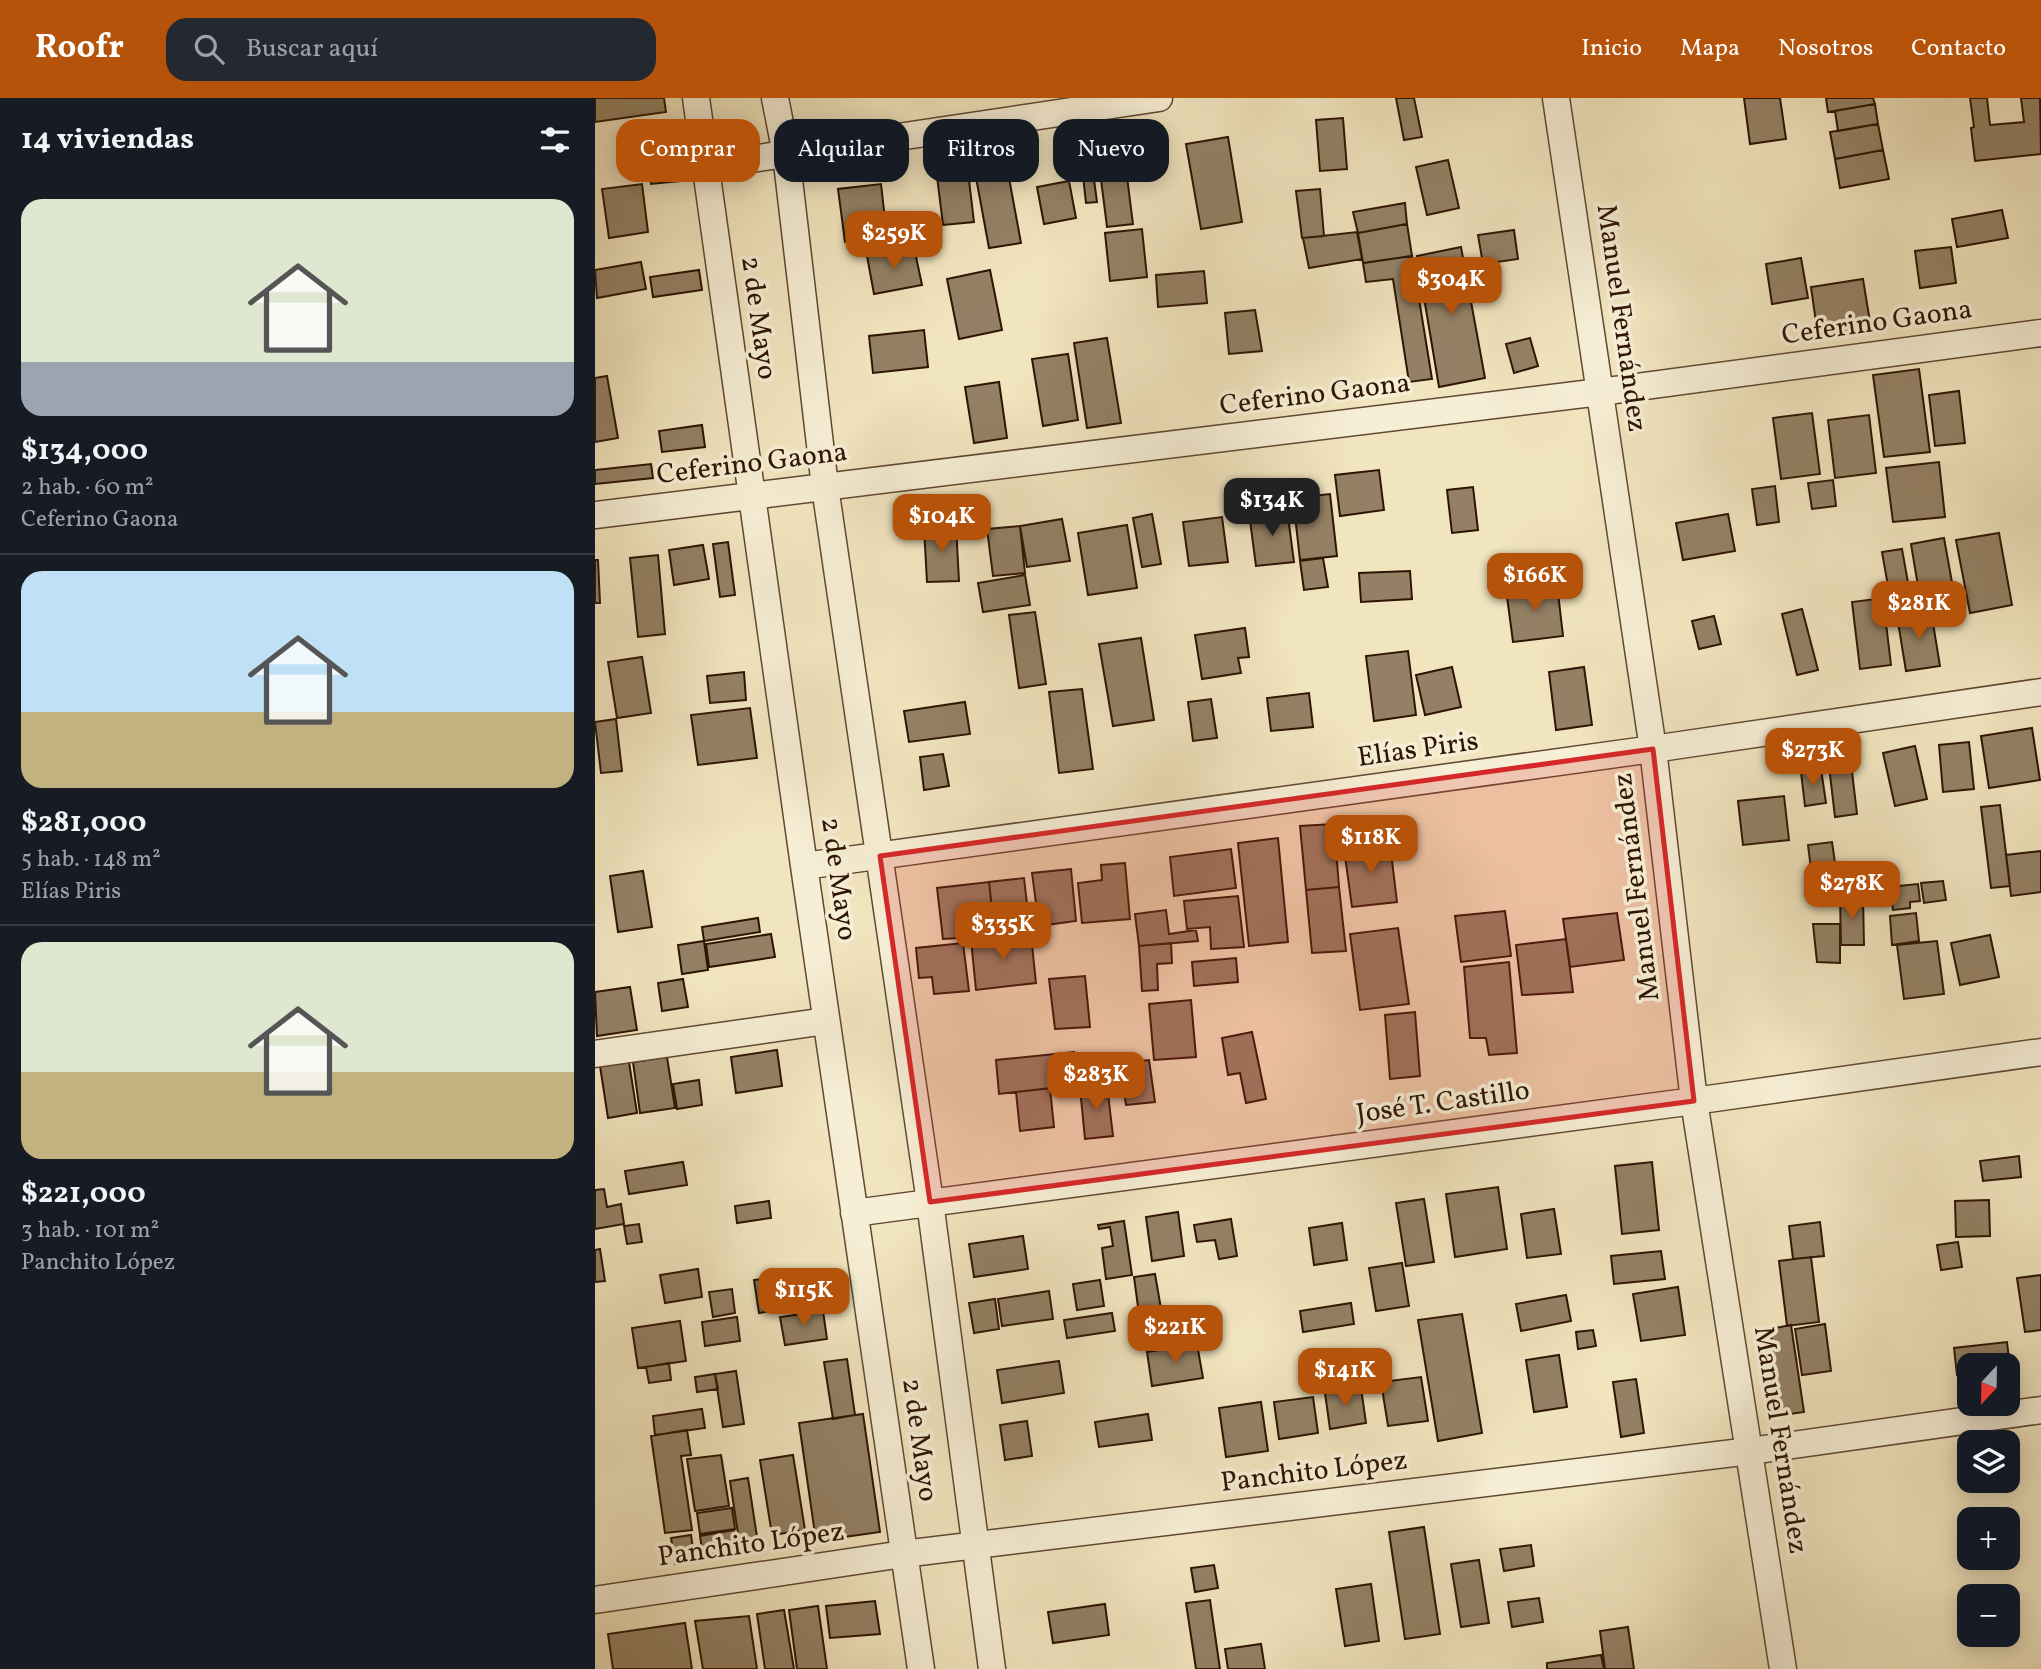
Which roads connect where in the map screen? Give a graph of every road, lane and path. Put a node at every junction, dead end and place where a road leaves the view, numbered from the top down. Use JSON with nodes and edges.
{"nodes":[{"id":1,"x":696,"y":98,"type":"edge"},
{"id":2,"x":775,"y":98,"type":"edge"},
{"id":3,"x":1159,"y":98,"type":"edge"},
{"id":4,"x":1556,"y":98,"type":"edge"},
{"id":5,"x":699,"y":119,"type":"edge"},
{"id":6,"x":779,"y":119,"type":"edge"},
{"id":7,"x":909,"y":136,"type":"edge"},
{"id":8,"x":707,"y":182,"type":"edge"},
{"id":9,"x":789,"y":182,"type":"edge"},
{"id":10,"x":2041,"y":333,"type":"edge"},
{"id":11,"x":1600,"y":392,"type":"junction"},
{"id":12,"x":825,"y":487,"type":"junction"},
{"id":13,"x":751,"y":496,"type":"junction"},
{"id":14,"x":595,"y":515,"type":"edge"},
{"id":15,"x":2041,"y":692,"type":"edge"},
{"id":16,"x":1653,"y":749,"type":"junction"},
{"id":17,"x":880,"y":856,"type":"junction"},
{"id":18,"x":804,"y":866,"type":"junction"},
{"id":19,"x":826,"y":1021,"type":"junction"},
{"id":20,"x":2041,"y":1052,"type":"edge"},
{"id":21,"x":595,"y":1054,"type":"edge"},
{"id":22,"x":1695,"y":1101,"type":"junction"},
{"id":23,"x":930,"y":1202,"type":"junction"},
{"id":24,"x":853,"y":1213,"type":"junction"},
{"id":25,"x":2041,"y":1410,"type":"edge"},
{"id":26,"x":1750,"y":1451,"type":"junction"},
{"id":27,"x":975,"y":1546,"type":"junction"},
{"id":28,"x":903,"y":1554,"type":"junction"},
{"id":29,"x":595,"y":1600,"type":"edge"},
{"id":30,"x":921,"y":1669,"type":"edge"},
{"id":31,"x":992,"y":1669,"type":"edge"},
{"id":32,"x":1783,"y":1669,"type":"edge"}],
"edges":[{"from":1,"to":5,"type":"street","name":"2 de Mayo"},
{"from":2,"to":6,"type":"street","name":"2 de Mayo"},
{"from":3,"to":7,"type":"street"},
{"from":4,"to":11,"type":"street","name":"Manuel Fernández"},
{"from":8,"to":13,"type":"street","name":"2 de Mayo"},
{"from":9,"to":12,"type":"street","name":"2 de Mayo"},
{"from":10,"to":11,"type":"street","name":"Ceferino Gaona"},
{"from":11,"to":12,"type":"street","name":"Ceferino Gaona"},
{"from":11,"to":16,"type":"street","name":"Manuel Fernández"},
{"from":12,"to":13,"type":"street","name":"Ceferino Gaona"},
{"from":12,"to":17,"type":"street","name":"2 de Mayo"},
{"from":13,"to":14,"type":"street","name":"Ceferino Gaona"},
{"from":13,"to":18,"type":"street","name":"2 de Mayo"},
{"from":15,"to":16,"type":"street","name":"Elías Piris"},
{"from":16,"to":17,"type":"street","name":"Elías Piris"},
{"from":16,"to":22,"type":"street","name":"Manuel Fernández"},
{"from":17,"to":18,"type":"street","name":"Elías Piris"},
{"from":17,"to":23,"type":"street","name":"2 de Mayo"},
{"from":18,"to":19,"type":"street","name":"2 de Mayo"},
{"from":19,"to":21,"type":"street"},
{"from":19,"to":24,"type":"street","name":"2 de Mayo"},
{"from":20,"to":22,"type":"street","name":"José T. Castillo"},
{"from":22,"to":23,"type":"street","name":"José T. Castillo"},
{"from":22,"to":26,"type":"street","name":"Manuel Fernández"},
{"from":23,"to":24,"type":"street","name":"José T. Castillo"},
{"from":23,"to":27,"type":"street","name":"2 de Mayo"},
{"from":24,"to":28,"type":"street","name":"2 de Mayo"},
{"from":25,"to":26,"type":"street","name":"Panchito López"},
{"from":26,"to":27,"type":"street","name":"Panchito López"},
{"from":26,"to":32,"type":"street","name":"Manuel Fernández"},
{"from":27,"to":28,"type":"street","name":"Panchito López"},
{"from":27,"to":31,"type":"street","name":"2 de Mayo"},
{"from":28,"to":29,"type":"street","name":"Panchito López"},
{"from":28,"to":30,"type":"street","name":"2 de Mayo"}]}
